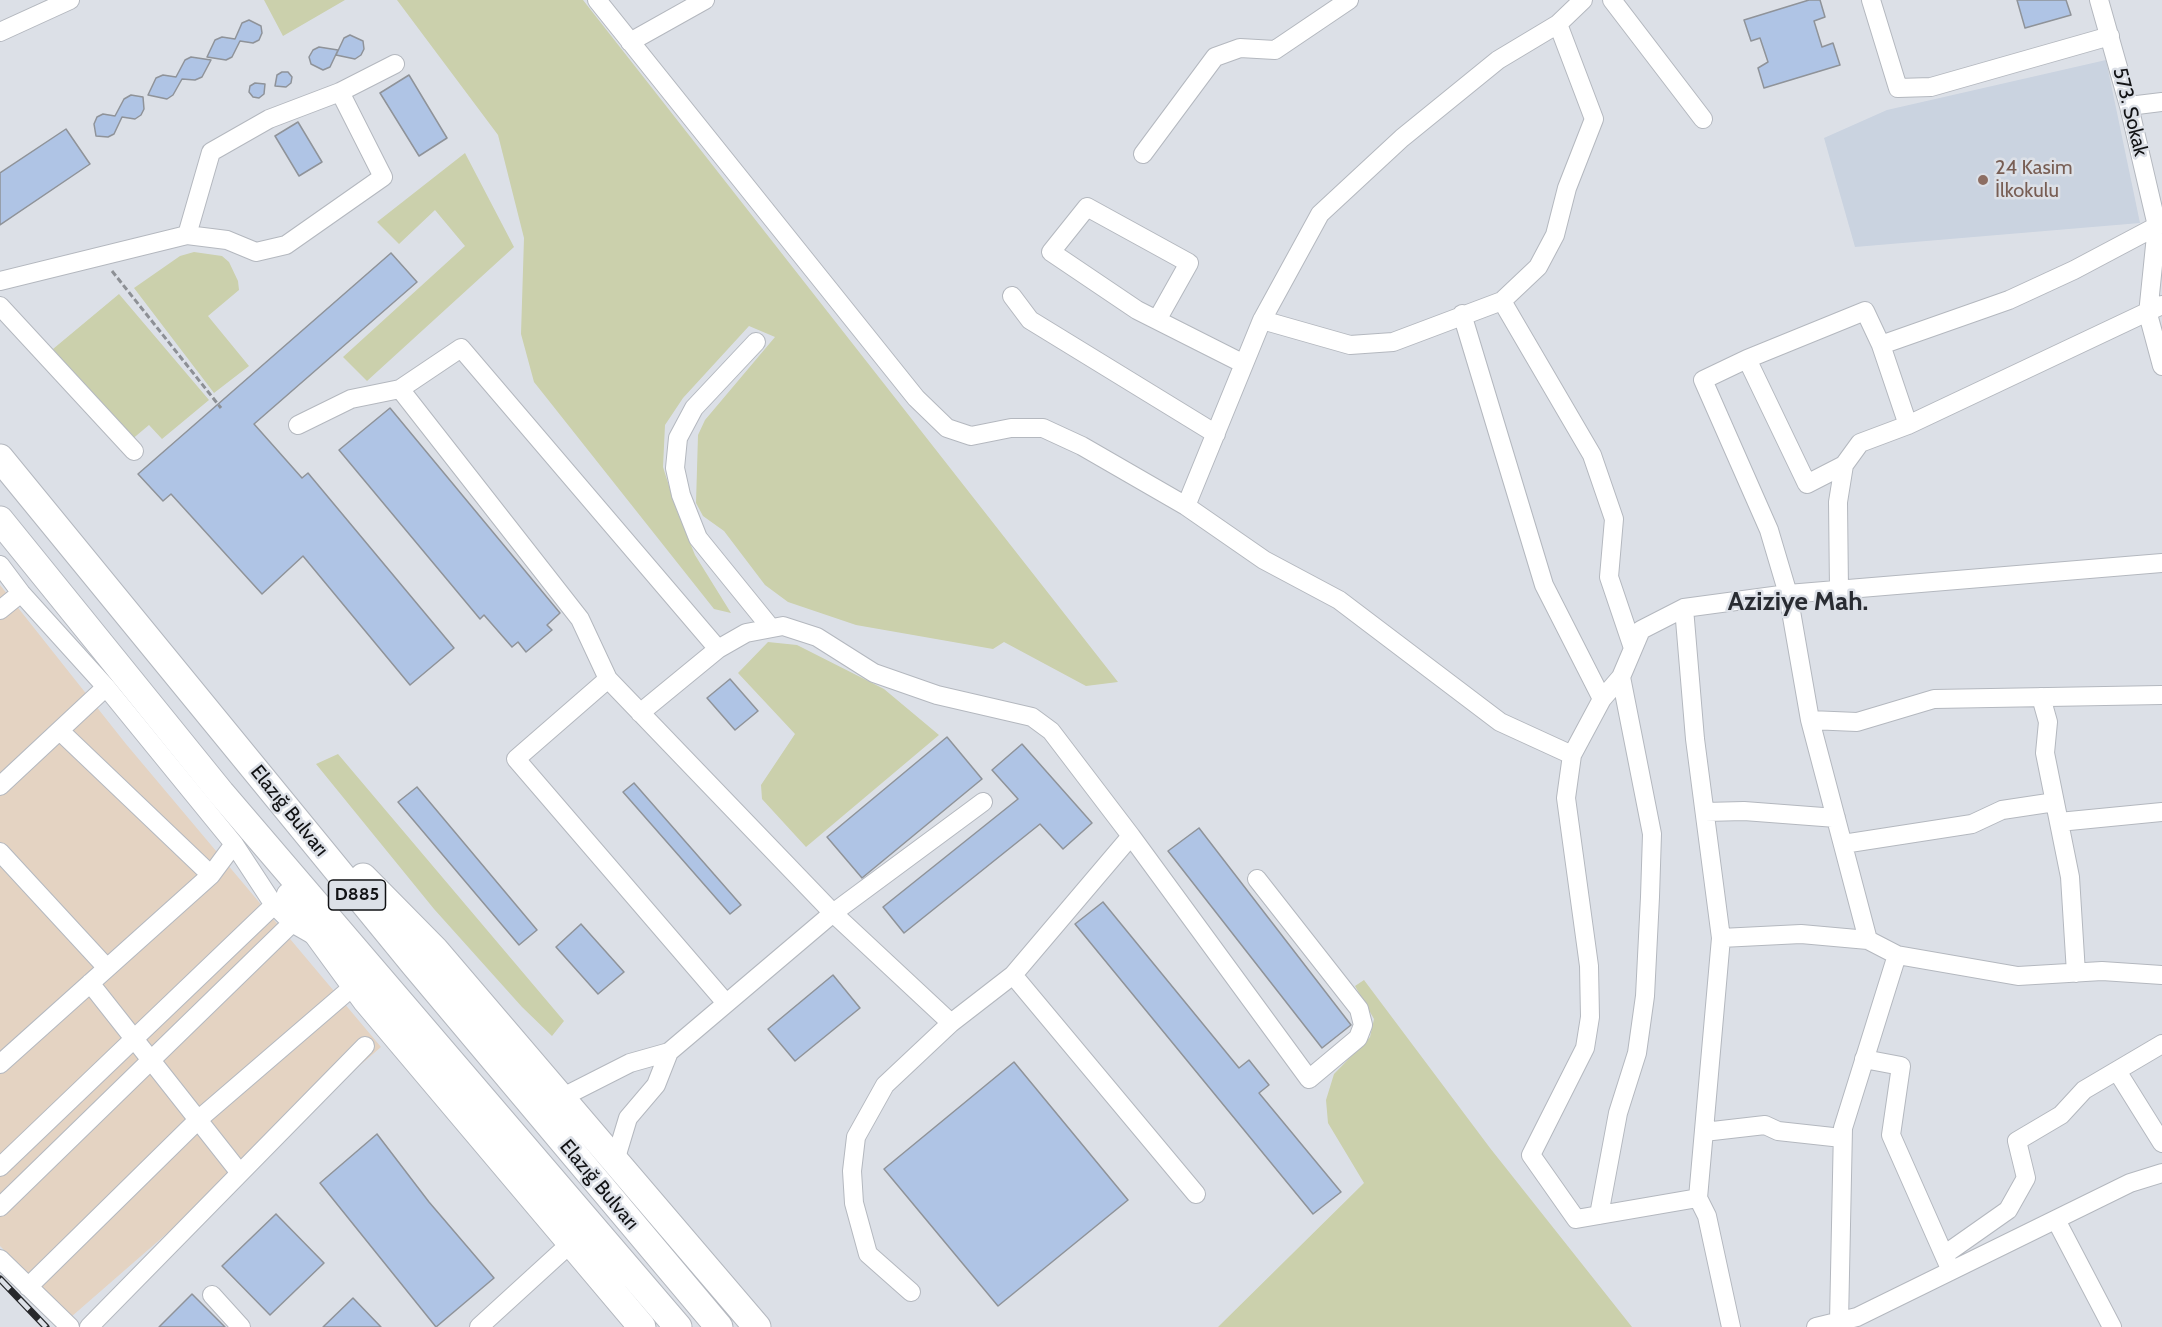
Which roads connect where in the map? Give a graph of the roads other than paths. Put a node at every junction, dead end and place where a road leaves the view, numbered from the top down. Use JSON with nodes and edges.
{"nodes":[{"id":1,"x":70,"y":0,"type":"edge"},
{"id":2,"x":597,"y":0,"type":"edge"},
{"id":3,"x":705,"y":0,"type":"edge"},
{"id":4,"x":1348,"y":0,"type":"edge"},
{"id":5,"x":1582,"y":0,"type":"edge"},
{"id":6,"x":1612,"y":0,"type":"edge"},
{"id":7,"x":1871,"y":0,"type":"edge"},
{"id":8,"x":2099,"y":0,"type":"edge"},
{"id":9,"x":42,"y":6,"type":"edge"},
{"id":10,"x":1558,"y":24,"type":"junction"},
{"id":11,"x":0,"y":32,"type":"edge"},
{"id":12,"x":2110,"y":36,"type":"junction"},
{"id":13,"x":630,"y":42,"type":"junction"},
{"id":14,"x":395,"y":64,"type":"dead end"},
{"id":15,"x":340,"y":92,"type":"junction"},
{"id":16,"x":2162,"y":102,"type":"edge"},
{"id":17,"x":2129,"y":106,"type":"junction"},
{"id":18,"x":1703,"y":119,"type":"dead end"},
{"id":19,"x":1143,"y":154,"type":"dead end"},
{"id":20,"x":2157,"y":226,"type":"junction"},
{"id":21,"x":188,"y":235,"type":"junction"},
{"id":22,"x":0,"y":281,"type":"edge"},
{"id":23,"x":1012,"y":296,"type":"dead end"},
{"id":24,"x":1502,"y":301,"type":"junction"},
{"id":25,"x":0,"y":306,"type":"edge"},
{"id":26,"x":2155,"y":309,"type":"edge"},
{"id":27,"x":1462,"y":314,"type":"junction"},
{"id":28,"x":1157,"y":320,"type":"junction"},
{"id":29,"x":1262,"y":320,"type":"junction"},
{"id":30,"x":756,"y":342,"type":"dead end"},
{"id":31,"x":1881,"y":345,"type":"junction"},
{"id":32,"x":1747,"y":360,"type":"junction"},
{"id":33,"x":1244,"y":364,"type":"junction"},
{"id":34,"x":2162,"y":366,"type":"edge"},
{"id":35,"x":400,"y":389,"type":"junction"},
{"id":36,"x":298,"y":425,"type":"dead end"},
{"id":37,"x":1908,"y":425,"type":"junction"},
{"id":38,"x":1216,"y":434,"type":"junction"},
{"id":39,"x":134,"y":451,"type":"dead end"},
{"id":40,"x":0,"y":458,"type":"edge"},
{"id":41,"x":1844,"y":465,"type":"junction"},
{"id":42,"x":1186,"y":506,"type":"junction"},
{"id":43,"x":0,"y":520,"type":"edge"},
{"id":44,"x":2162,"y":563,"type":"edge"},
{"id":45,"x":0,"y":565,"type":"edge"},
{"id":46,"x":1839,"y":590,"type":"junction"},
{"id":47,"x":21,"y":593,"type":"junction"},
{"id":48,"x":1788,"y":594,"type":"junction"},
{"id":49,"x":1684,"y":608,"type":"junction"},
{"id":50,"x":0,"y":610,"type":"edge"},
{"id":51,"x":771,"y":628,"type":"junction"},
{"id":52,"x":1633,"y":648,"type":"junction"},
{"id":53,"x":718,"y":649,"type":"junction"},
{"id":54,"x":1621,"y":677,"type":"junction"},
{"id":55,"x":608,"y":679,"type":"junction"},
{"id":56,"x":106,"y":687,"type":"junction"},
{"id":57,"x":2162,"y":695,"type":"edge"},
{"id":58,"x":2041,"y":697,"type":"junction"},
{"id":59,"x":1602,"y":699,"type":"junction"},
{"id":60,"x":640,"y":712,"type":"junction"},
{"id":61,"x":1810,"y":720,"type":"junction"},
{"id":62,"x":60,"y":730,"type":"junction"},
{"id":63,"x":1572,"y":756,"type":"junction"},
{"id":64,"x":247,"y":760,"type":"junction"},
{"id":65,"x":0,"y":786,"type":"edge"},
{"id":66,"x":222,"y":793,"type":"junction"},
{"id":67,"x":983,"y":802,"type":"dead end"},
{"id":68,"x":2055,"y":802,"type":"junction"},
{"id":69,"x":1705,"y":812,"type":"junction"},
{"id":70,"x":2162,"y":812,"type":"edge"},
{"id":71,"x":1836,"y":818,"type":"junction"},
{"id":72,"x":2059,"y":822,"type":"junction"},
{"id":73,"x":1131,"y":836,"type":"junction"},
{"id":74,"x":234,"y":844,"type":"junction"},
{"id":75,"x":1843,"y":844,"type":"junction"},
{"id":76,"x":0,"y":852,"type":"edge"},
{"id":77,"x":211,"y":875,"type":"junction"},
{"id":78,"x":1257,"y":879,"type":"dead end"},
{"id":79,"x":274,"y":905,"type":"junction"},
{"id":80,"x":833,"y":913,"type":"junction"},
{"id":81,"x":292,"y":922,"type":"junction"},
{"id":82,"x":318,"y":938,"type":"junction"},
{"id":83,"x":1721,"y":938,"type":"junction"},
{"id":84,"x":1868,"y":940,"type":"junction"},
{"id":85,"x":1897,"y":955,"type":"junction"},
{"id":86,"x":107,"y":968,"type":"junction"},
{"id":87,"x":2076,"y":973,"type":"junction"},
{"id":88,"x":1013,"y":975,"type":"junction"},
{"id":89,"x":2162,"y":975,"type":"edge"},
{"id":90,"x":90,"y":983,"type":"junction"},
{"id":91,"x":356,"y":984,"type":"junction"},
{"id":92,"x":726,"y":1003,"type":"junction"},
{"id":93,"x":951,"y":1023,"type":"junction"},
{"id":94,"x":136,"y":1040,"type":"junction"},
{"id":95,"x":2162,"y":1044,"type":"edge"},
{"id":96,"x":365,"y":1046,"type":"dead end"},
{"id":97,"x":669,"y":1052,"type":"junction"},
{"id":98,"x":1864,"y":1059,"type":"junction"},
{"id":99,"x":1,"y":1060,"type":"edge"},
{"id":100,"x":152,"y":1061,"type":"junction"},
{"id":101,"x":2117,"y":1071,"type":"junction"},
{"id":102,"x":561,"y":1098,"type":"junction"},
{"id":103,"x":199,"y":1119,"type":"junction"},
{"id":104,"x":1704,"y":1132,"type":"junction"},
{"id":105,"x":1842,"y":1138,"type":"junction"},
{"id":106,"x":2162,"y":1143,"type":"edge"},
{"id":107,"x":615,"y":1161,"type":"junction"},
{"id":108,"x":0,"y":1167,"type":"edge"},
{"id":109,"x":240,"y":1173,"type":"junction"},
{"id":110,"x":2162,"y":1173,"type":"edge"},
{"id":111,"x":1196,"y":1194,"type":"dead end"},
{"id":112,"x":1698,"y":1198,"type":"junction"},
{"id":113,"x":0,"y":1207,"type":"edge"},
{"id":114,"x":1599,"y":1215,"type":"junction"},
{"id":115,"x":2056,"y":1220,"type":"junction"},
{"id":116,"x":571,"y":1243,"type":"junction"},
{"id":117,"x":0,"y":1259,"type":"edge"},
{"id":118,"x":1948,"y":1263,"type":"junction"},
{"id":119,"x":28,"y":1287,"type":"junction"},
{"id":120,"x":911,"y":1292,"type":"dead end"},
{"id":121,"x":212,"y":1295,"type":"dead end"},
{"id":122,"x":1839,"y":1322,"type":"junction"},
{"id":123,"x":1858,"y":1322,"type":"edge"},
{"id":124,"x":70,"y":1327,"type":"edge"},
{"id":125,"x":89,"y":1327,"type":"edge"},
{"id":126,"x":241,"y":1327,"type":"edge"},
{"id":127,"x":479,"y":1327,"type":"edge"},
{"id":128,"x":642,"y":1327,"type":"edge"},
{"id":129,"x":678,"y":1327,"type":"edge"},
{"id":130,"x":719,"y":1327,"type":"edge"},
{"id":131,"x":757,"y":1327,"type":"edge"},
{"id":132,"x":1731,"y":1327,"type":"edge"},
{"id":133,"x":1816,"y":1327,"type":"edge"},
{"id":134,"x":2112,"y":1327,"type":"edge"}],
"edges":[{"from":1,"to":9,"type":"street"},
{"from":2,"to":13,"type":"street"},
{"from":3,"to":13,"type":"street"},
{"from":4,"to":19,"type":"street"},
{"from":5,"to":10,"type":"street"},
{"from":6,"to":18,"type":"street"},
{"from":7,"to":12,"type":"street"},
{"from":8,"to":12,"type":"street","name":"573. Sokak"},
{"from":9,"to":11,"type":"street"},
{"from":10,"to":24,"type":"street"},
{"from":10,"to":29,"type":"street"},
{"from":12,"to":17,"type":"street","name":"573. Sokak"},
{"from":13,"to":42,"type":"street"},
{"from":14,"to":15,"type":"street"},
{"from":15,"to":21,"type":"street"},
{"from":15,"to":21,"type":"street"},
{"from":16,"to":17,"type":"street"},
{"from":17,"to":20,"type":"street","name":"573. Sokak"},
{"from":20,"to":26,"type":"street","name":"573. Sokak"},
{"from":20,"to":31,"type":"street"},
{"from":21,"to":22,"type":"street"},
{"from":23,"to":38,"type":"street"},
{"from":24,"to":27,"type":"street"},
{"from":24,"to":52,"type":"street"},
{"from":25,"to":39,"type":"street"},
{"from":26,"to":34,"type":"street","name":"573. Sokak"},
{"from":26,"to":37,"type":"street"},
{"from":27,"to":29,"type":"street"},
{"from":27,"to":59,"type":"street"},
{"from":28,"to":28,"type":"street"},
{"from":28,"to":33,"type":"street"},
{"from":29,"to":33,"type":"street"},
{"from":30,"to":51,"type":"street"},
{"from":31,"to":32,"type":"street"},
{"from":31,"to":37,"type":"street"},
{"from":32,"to":41,"type":"street"},
{"from":32,"to":48,"type":"street"},
{"from":33,"to":38,"type":"street"},
{"from":35,"to":36,"type":"street"},
{"from":35,"to":53,"type":"street"},
{"from":35,"to":55,"type":"street"},
{"from":37,"to":41,"type":"street"},
{"from":38,"to":42,"type":"street"},
{"from":40,"to":64,"type":"highway","name":"Elazığ Bulvarı","number":"D885"},
{"from":41,"to":46,"type":"street"},
{"from":42,"to":63,"type":"street"},
{"from":43,"to":66,"type":"highway","name":"Elazığ Bulvarı","number":"D885"},
{"from":44,"to":46,"type":"street"},
{"from":45,"to":47,"type":"street"},
{"from":46,"to":48,"type":"street"},
{"from":47,"to":50,"type":"street"},
{"from":47,"to":56,"type":"street"},
{"from":48,"to":49,"type":"street"},
{"from":48,"to":61,"type":"street"},
{"from":49,"to":52,"type":"street"},
{"from":49,"to":69,"type":"street"},
{"from":51,"to":53,"type":"street"},
{"from":51,"to":73,"type":"street"},
{"from":52,"to":54,"type":"street"},
{"from":53,"to":60,"type":"street"},
{"from":54,"to":59,"type":"street"},
{"from":54,"to":114,"type":"street"},
{"from":55,"to":60,"type":"street"},
{"from":55,"to":92,"type":"street"},
{"from":56,"to":62,"type":"street"},
{"from":56,"to":74,"type":"street"},
{"from":57,"to":58,"type":"street"},
{"from":58,"to":61,"type":"street"},
{"from":58,"to":68,"type":"street"},
{"from":59,"to":63,"type":"street"},
{"from":60,"to":80,"type":"street"},
{"from":61,"to":71,"type":"street"},
{"from":62,"to":65,"type":"street"},
{"from":62,"to":77,"type":"street"},
{"from":63,"to":114,"type":"street"},
{"from":64,"to":102,"type":"highway"},
{"from":64,"to":130,"type":"highway","name":"Elazığ Bulvarı","number":"D885"},
{"from":66,"to":82,"type":"highway"},
{"from":66,"to":129,"type":"highway","name":"Elazığ Bulvarı","number":"D885"},
{"from":67,"to":80,"type":"street"},
{"from":68,"to":72,"type":"street"},
{"from":68,"to":75,"type":"street"},
{"from":69,"to":71,"type":"street"},
{"from":69,"to":83,"type":"street"},
{"from":70,"to":72,"type":"street"},
{"from":71,"to":75,"type":"street"},
{"from":72,"to":87,"type":"street"},
{"from":73,"to":78,"type":"street"},
{"from":73,"to":88,"type":"street"},
{"from":74,"to":77,"type":"street"},
{"from":74,"to":79,"type":"street"},
{"from":75,"to":84,"type":"street"},
{"from":76,"to":86,"type":"street"},
{"from":77,"to":86,"type":"street"},
{"from":79,"to":81,"type":"street"},
{"from":79,"to":94,"type":"street"},
{"from":80,"to":92,"type":"street"},
{"from":80,"to":93,"type":"street"},
{"from":81,"to":82,"type":"street"},
{"from":81,"to":100,"type":"street"},
{"from":82,"to":91,"type":"highway"},
{"from":83,"to":84,"type":"street"},
{"from":83,"to":104,"type":"street"},
{"from":84,"to":85,"type":"street"},
{"from":85,"to":87,"type":"street"},
{"from":85,"to":98,"type":"street"},
{"from":86,"to":90,"type":"street"},
{"from":87,"to":89,"type":"street"},
{"from":88,"to":93,"type":"street"},
{"from":88,"to":111,"type":"street"},
{"from":90,"to":94,"type":"street"},
{"from":90,"to":99,"type":"street"},
{"from":91,"to":103,"type":"street"},
{"from":91,"to":116,"type":"highway"},
{"from":92,"to":97,"type":"street"},
{"from":93,"to":120,"type":"street"},
{"from":94,"to":100,"type":"street"},
{"from":94,"to":108,"type":"street"},
{"from":95,"to":101,"type":"street"},
{"from":96,"to":109,"type":"street"},
{"from":97,"to":102,"type":"street"},
{"from":97,"to":107,"type":"street"},
{"from":98,"to":105,"type":"street"},
{"from":98,"to":118,"type":"street"},
{"from":100,"to":103,"type":"street"},
{"from":100,"to":113,"type":"street"},
{"from":101,"to":106,"type":"street"},
{"from":101,"to":118,"type":"street"},
{"from":102,"to":107,"type":"highway"},
{"from":103,"to":109,"type":"street"},
{"from":103,"to":119,"type":"street"},
{"from":104,"to":105,"type":"street"},
{"from":104,"to":112,"type":"street"},
{"from":105,"to":122,"type":"street"},
{"from":107,"to":131,"type":"highway"},
{"from":109,"to":125,"type":"street"},
{"from":110,"to":115,"type":"street"},
{"from":112,"to":114,"type":"street"},
{"from":112,"to":132,"type":"street"},
{"from":115,"to":118,"type":"street"},
{"from":115,"to":134,"type":"street"},
{"from":116,"to":127,"type":"street"},
{"from":116,"to":128,"type":"highway"},
{"from":117,"to":119,"type":"street"},
{"from":118,"to":123,"type":"street"},
{"from":119,"to":124,"type":"street"},
{"from":121,"to":126,"type":"street"},
{"from":122,"to":123,"type":"street"},
{"from":122,"to":133,"type":"street"}]}
